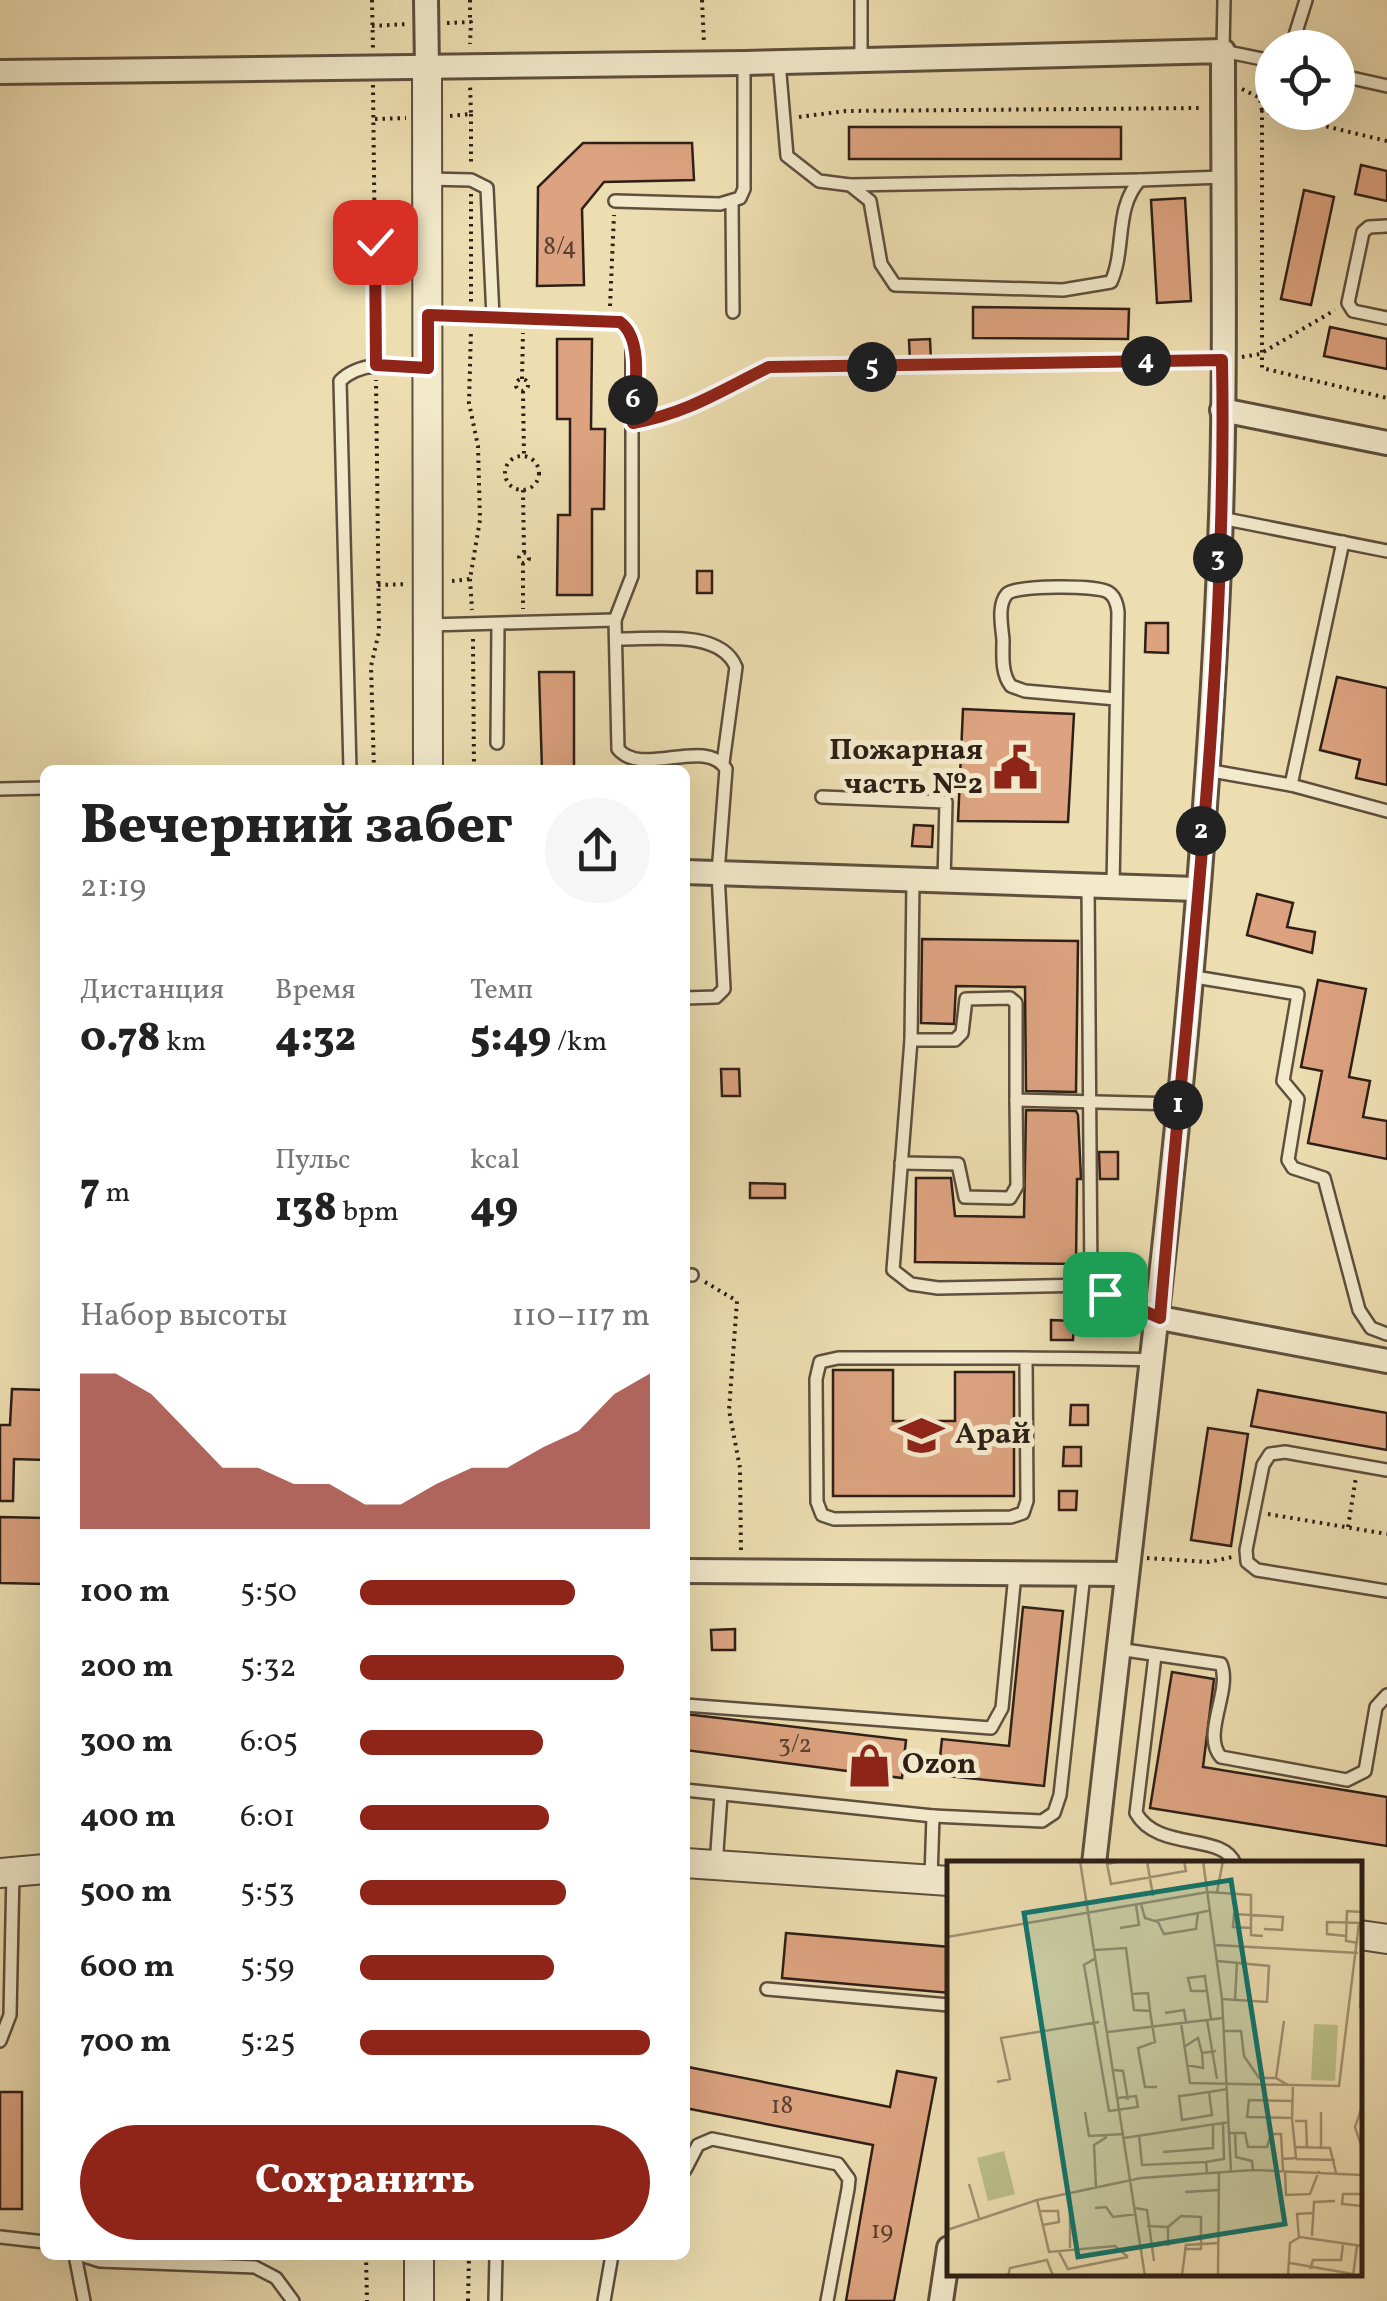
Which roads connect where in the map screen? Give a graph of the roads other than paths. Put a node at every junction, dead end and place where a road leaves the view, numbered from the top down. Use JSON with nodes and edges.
{"nodes":[{"id":1,"x":426,"y":0,"type":"edge"},
{"id":2,"x":861,"y":0,"type":"edge"},
{"id":3,"x":1224,"y":0,"type":"edge"},
{"id":4,"x":1306,"y":0,"type":"edge"},
{"id":5,"x":1297,"y":30,"type":"edge"},
{"id":6,"x":1223,"y":50,"type":"junction"},
{"id":7,"x":1255,"y":57,"type":"edge"},
{"id":8,"x":861,"y":60,"type":"junction"},
{"id":9,"x":779,"y":62,"type":"junction"},
{"id":10,"x":744,"y":63,"type":"junction"},
{"id":11,"x":427,"y":68,"type":"junction"},
{"id":12,"x":0,"y":72,"type":"edge"},
{"id":13,"x":1355,"y":79,"type":"edge"},
{"id":14,"x":1387,"y":86,"type":"edge"},
{"id":15,"x":1223,"y":178,"type":"junction"},
{"id":16,"x":428,"y":179,"type":"junction"},
{"id":17,"x":1140,"y":180,"type":"junction"},
{"id":18,"x":850,"y":186,"type":"junction"},
{"id":19,"x":615,"y":201,"type":"road end"},
{"id":20,"x":732,"y":202,"type":"junction"},
{"id":21,"x":1387,"y":226,"type":"edge"},
{"id":22,"x":733,"y":312,"type":"dead end"},
{"id":23,"x":428,"y":315,"type":"junction"},
{"id":24,"x":494,"y":317,"type":"junction"},
{"id":25,"x":1387,"y":318,"type":"edge"},
{"id":26,"x":428,"y":368,"type":"junction"},
{"id":27,"x":1222,"y":410,"type":"junction"},
{"id":28,"x":1387,"y":443,"type":"edge"},
{"id":29,"x":1221,"y":518,"type":"junction"},
{"id":30,"x":1344,"y":542,"type":"junction"},
{"id":31,"x":1387,"y":551,"type":"edge"},
{"id":32,"x":615,"y":620,"type":"junction"},
{"id":33,"x":498,"y":624,"type":"junction"},
{"id":34,"x":429,"y":626,"type":"junction"},
{"id":35,"x":616,"y":639,"type":"junction"},
{"id":36,"x":1116,"y":699,"type":"junction"},
{"id":37,"x":497,"y":744,"type":"dead end"},
{"id":38,"x":723,"y":763,"type":"junction"},
{"id":39,"x":350,"y":765,"type":"edge"},
{"id":40,"x":428,"y":765,"type":"edge"},
{"id":41,"x":1205,"y":770,"type":"junction"},
{"id":42,"x":1291,"y":786,"type":"junction"},
{"id":43,"x":40,"y":788,"type":"edge"},
{"id":44,"x":0,"y":789,"type":"edge"},
{"id":45,"x":822,"y":797,"type":"dead end"},
{"id":46,"x":1387,"y":812,"type":"edge"},
{"id":47,"x":690,"y":872,"type":"edge"},
{"id":48,"x":718,"y":873,"type":"junction"},
{"id":49,"x":913,"y":881,"type":"junction"},
{"id":50,"x":944,"y":881,"type":"junction"},
{"id":51,"x":1088,"y":886,"type":"junction"},
{"id":52,"x":1113,"y":886,"type":"junction"},
{"id":53,"x":1196,"y":889,"type":"junction"},
{"id":54,"x":1189,"y":976,"type":"junction"},
{"id":55,"x":690,"y":998,"type":"edge"},
{"id":56,"x":911,"y":1040,"type":"junction"},
{"id":57,"x":1016,"y":1100,"type":"junction"},
{"id":58,"x":1087,"y":1102,"type":"junction"},
{"id":59,"x":1178,"y":1104,"type":"junction"},
{"id":60,"x":901,"y":1163,"type":"junction"},
{"id":61,"x":1091,"y":1285,"type":"junction"},
{"id":62,"x":1160,"y":1318,"type":"junction"},
{"id":63,"x":1366,"y":1323,"type":"junction"},
{"id":64,"x":1387,"y":1334,"type":"edge"},
{"id":65,"x":1358,"y":1356,"type":"junction"},
{"id":66,"x":1026,"y":1358,"type":"junction"},
{"id":67,"x":1154,"y":1360,"type":"junction"},
{"id":68,"x":1387,"y":1362,"type":"edge"},
{"id":69,"x":1387,"y":1470,"type":"edge"},
{"id":70,"x":1127,"y":1568,"type":"junction"},
{"id":71,"x":690,"y":1571,"type":"edge"},
{"id":72,"x":1015,"y":1573,"type":"junction"},
{"id":73,"x":1084,"y":1574,"type":"junction"},
{"id":74,"x":1387,"y":1591,"type":"edge"},
{"id":75,"x":1118,"y":1650,"type":"junction"},
{"id":76,"x":1155,"y":1656,"type":"junction"},
{"id":77,"x":1387,"y":1695,"type":"edge"},
{"id":78,"x":690,"y":1705,"type":"edge"},
{"id":79,"x":690,"y":1791,"type":"edge"},
{"id":80,"x":722,"y":1794,"type":"junction"},
{"id":81,"x":933,"y":1816,"type":"junction"},
{"id":82,"x":1094,"y":1861,"type":"edge"},
{"id":83,"x":1234,"y":1861,"type":"edge"},
{"id":84,"x":690,"y":1864,"type":"edge"},
{"id":85,"x":716,"y":1866,"type":"junction"},
{"id":86,"x":40,"y":1869,"type":"edge"},
{"id":87,"x":7,"y":1872,"type":"edge"},
{"id":88,"x":940,"y":1880,"type":"edge"},
{"id":89,"x":1362,"y":1935,"type":"edge"},
{"id":90,"x":1387,"y":1939,"type":"edge"},
{"id":91,"x":767,"y":1989,"type":"dead end"},
{"id":92,"x":947,"y":2006,"type":"edge"},
{"id":93,"x":0,"y":2042,"type":"edge"},
{"id":94,"x":690,"y":2160,"type":"edge"},
{"id":95,"x":0,"y":2237,"type":"edge"},
{"id":96,"x":40,"y":2241,"type":"edge"},
{"id":97,"x":79,"y":2260,"type":"edge"},
{"id":98,"x":100,"y":2260,"type":"edge"},
{"id":99,"x":419,"y":2260,"type":"edge"},
{"id":100,"x":496,"y":2260,"type":"edge"},
{"id":101,"x":611,"y":2260,"type":"edge"},
{"id":102,"x":947,"y":2266,"type":"edge"},
{"id":103,"x":84,"y":2301,"type":"edge"},
{"id":104,"x":293,"y":2301,"type":"edge"},
{"id":105,"x":419,"y":2301,"type":"edge"},
{"id":106,"x":494,"y":2301,"type":"edge"},
{"id":107,"x":604,"y":2301,"type":"edge"},
{"id":108,"x":826,"y":2301,"type":"edge"},
{"id":109,"x":941,"y":2301,"type":"edge"}],
"edges":[{"from":1,"to":11,"type":"street"},
{"from":2,"to":8,"type":"lane"},
{"from":3,"to":6,"type":"lane"},
{"from":4,"to":5,"type":"lane"},
{"from":6,"to":7,"type":"lane"},
{"from":6,"to":8,"type":"street"},
{"from":6,"to":15,"type":"street"},
{"from":8,"to":9,"type":"street"},
{"from":9,"to":10,"type":"street"},
{"from":9,"to":18,"type":"lane"},
{"from":10,"to":11,"type":"street"},
{"from":10,"to":20,"type":"lane"},
{"from":11,"to":12,"type":"street"},
{"from":11,"to":16,"type":"street"},
{"from":13,"to":14,"type":"lane"},
{"from":15,"to":17,"type":"lane"},
{"from":15,"to":27,"type":"street"},
{"from":16,"to":23,"type":"street"},
{"from":16,"to":24,"type":"lane"},
{"from":17,"to":18,"type":"lane"},
{"from":17,"to":18,"type":"lane"},
{"from":19,"to":20,"type":"lane"},
{"from":20,"to":22,"type":"lane"},
{"from":21,"to":25,"type":"lane"},
{"from":23,"to":24,"type":"lane"},
{"from":23,"to":26,"type":"street"},
{"from":24,"to":32,"type":"lane"},
{"from":26,"to":34,"type":"street"},
{"from":26,"to":39,"type":"lane"},
{"from":27,"to":28,"type":"street"},
{"from":27,"to":29,"type":"street"},
{"from":29,"to":30,"type":"lane"},
{"from":29,"to":41,"type":"street"},
{"from":30,"to":31,"type":"lane"},
{"from":30,"to":42,"type":"lane"},
{"from":32,"to":33,"type":"lane"},
{"from":32,"to":35,"type":"lane"},
{"from":33,"to":34,"type":"lane"},
{"from":33,"to":37,"type":"lane"},
{"from":34,"to":40,"type":"street"},
{"from":35,"to":38,"type":"lane"},
{"from":35,"to":38,"type":"lane"},
{"from":36,"to":36,"type":"lane"},
{"from":36,"to":52,"type":"lane"},
{"from":38,"to":48,"type":"lane"},
{"from":41,"to":42,"type":"lane"},
{"from":41,"to":53,"type":"street"},
{"from":42,"to":46,"type":"lane"},
{"from":43,"to":44,"type":"lane"},
{"from":45,"to":50,"type":"lane"},
{"from":47,"to":48,"type":"street"},
{"from":48,"to":49,"type":"street"},
{"from":48,"to":55,"type":"lane"},
{"from":49,"to":50,"type":"street"},
{"from":49,"to":56,"type":"lane"},
{"from":50,"to":51,"type":"street"},
{"from":51,"to":52,"type":"street"},
{"from":51,"to":58,"type":"lane"},
{"from":52,"to":53,"type":"street"},
{"from":53,"to":54,"type":"street"},
{"from":54,"to":59,"type":"street"},
{"from":54,"to":63,"type":"lane"},
{"from":56,"to":57,"type":"lane"},
{"from":56,"to":60,"type":"lane"},
{"from":57,"to":58,"type":"lane"},
{"from":57,"to":60,"type":"lane"},
{"from":58,"to":59,"type":"lane"},
{"from":58,"to":61,"type":"lane"},
{"from":59,"to":62,"type":"street"},
{"from":60,"to":61,"type":"lane"},
{"from":61,"to":62,"type":"lane"},
{"from":62,"to":65,"type":"street"},
{"from":62,"to":67,"type":"street"},
{"from":63,"to":64,"type":"lane"},
{"from":63,"to":65,"type":"lane"},
{"from":65,"to":68,"type":"street"},
{"from":66,"to":66,"type":"lane"},
{"from":66,"to":67,"type":"lane"},
{"from":67,"to":70,"type":"street"},
{"from":69,"to":74,"type":"lane"},
{"from":70,"to":73,"type":"street"},
{"from":70,"to":75,"type":"street"},
{"from":71,"to":72,"type":"street"},
{"from":72,"to":73,"type":"street"},
{"from":72,"to":78,"type":"lane"},
{"from":73,"to":81,"type":"lane"},
{"from":75,"to":76,"type":"lane"},
{"from":75,"to":82,"type":"street"},
{"from":76,"to":77,"type":"lane"},
{"from":76,"to":83,"type":"lane"},
{"from":79,"to":80,"type":"lane"},
{"from":80,"to":81,"type":"lane"},
{"from":80,"to":85,"type":"lane"},
{"from":81,"to":88,"type":"lane"},
{"from":84,"to":85,"type":"street"},
{"from":85,"to":88,"type":"street"},
{"from":86,"to":87,"type":"street"},
{"from":87,"to":93,"type":"lane"},
{"from":89,"to":90,"type":"street"},
{"from":91,"to":92,"type":"lane"},
{"from":94,"to":108,"type":"lane"},
{"from":95,"to":96,"type":"lane"},
{"from":97,"to":103,"type":"lane"},
{"from":98,"to":104,"type":"lane"},
{"from":99,"to":105,"type":"street"},
{"from":100,"to":106,"type":"lane"},
{"from":101,"to":107,"type":"lane"},
{"from":102,"to":109,"type":"street"}]}
